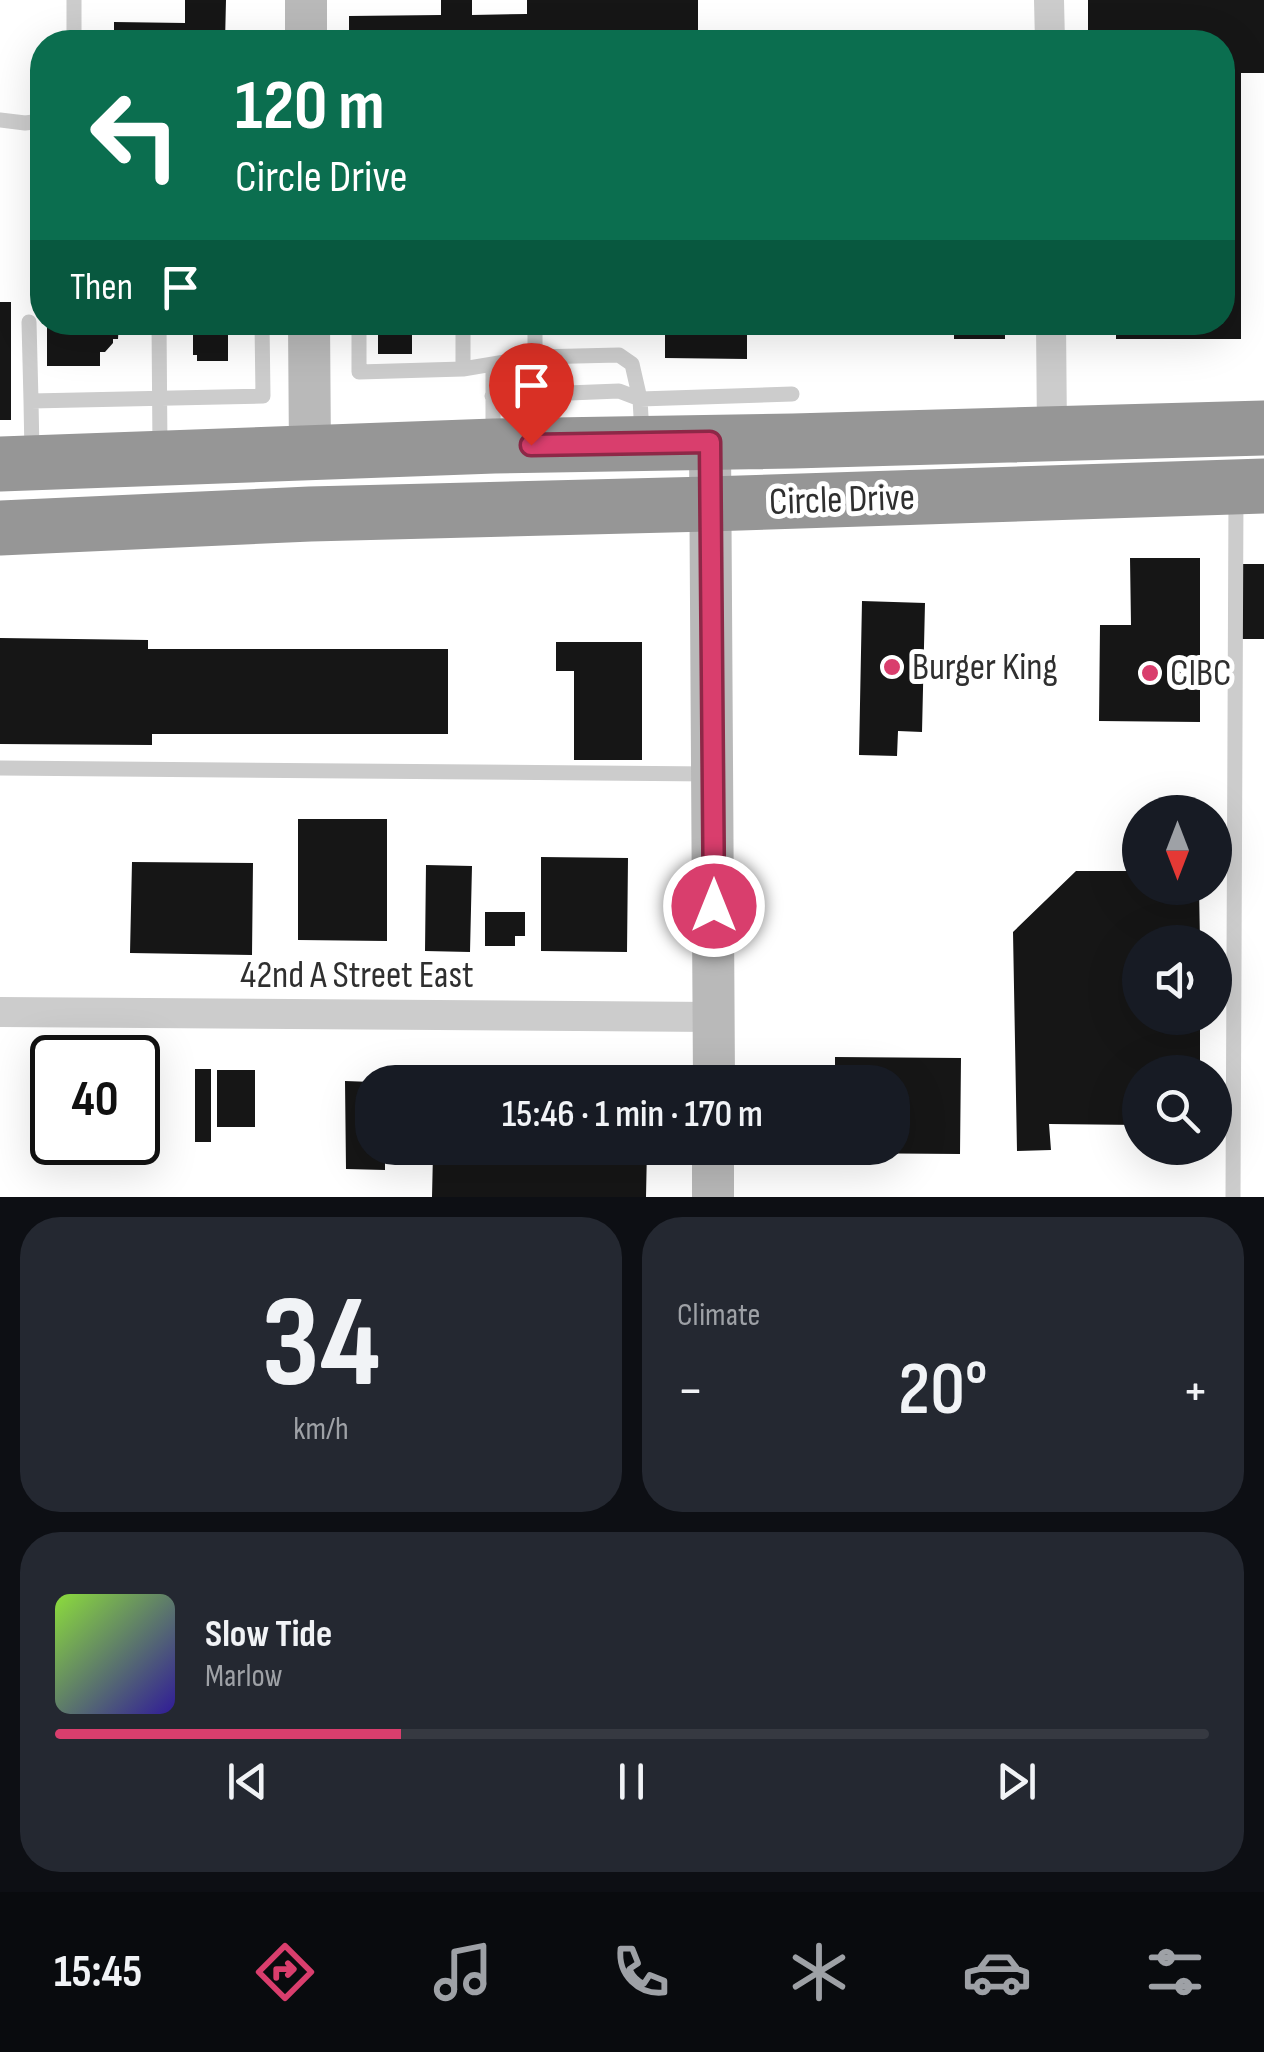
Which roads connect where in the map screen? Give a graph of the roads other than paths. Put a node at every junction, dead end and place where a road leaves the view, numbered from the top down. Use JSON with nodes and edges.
{"nodes":[{"id":1,"x":74,"y":0,"type":"edge"},
{"id":2,"x":306,"y":0,"type":"edge"},
{"id":3,"x":1050,"y":0,"type":"edge"},
{"id":4,"x":74,"y":30,"type":"edge"},
{"id":5,"x":306,"y":30,"type":"edge"},
{"id":6,"x":1050,"y":30,"type":"edge"},
{"id":7,"x":0,"y":120,"type":"edge"},
{"id":8,"x":30,"y":122,"type":"edge"},
{"id":9,"x":29,"y":322,"type":"dead end"},
{"id":10,"x":160,"y":335,"type":"edge"},
{"id":11,"x":262,"y":335,"type":"edge"},
{"id":12,"x":308,"y":335,"type":"edge"},
{"id":13,"x":359,"y":335,"type":"edge"},
{"id":14,"x":463,"y":335,"type":"edge"},
{"id":15,"x":536,"y":335,"type":"edge"},
{"id":16,"x":1051,"y":335,"type":"edge"},
{"id":17,"x":535,"y":357,"type":"junction"},
{"id":18,"x":493,"y":365,"type":"junction"},
{"id":19,"x":463,"y":369,"type":"junction"},
{"id":20,"x":792,"y":394,"type":"dead end"},
{"id":21,"x":160,"y":398,"type":"junction"},
{"id":22,"x":31,"y":401,"type":"junction"},
{"id":23,"x":493,"y":421,"type":"junction"},
{"id":24,"x":641,"y":421,"type":"junction"},
{"id":25,"x":1264,"y":428,"type":"edge"},
{"id":26,"x":1052,"y":434,"type":"junction"},
{"id":27,"x":710,"y":442,"type":"junction"},
{"id":28,"x":310,"y":454,"type":"junction"},
{"id":29,"x":160,"y":459,"type":"junction"},
{"id":30,"x":16,"y":464,"type":"edge"},
{"id":31,"x":1250,"y":486,"type":"edge"},
{"id":32,"x":709,"y":504,"type":"junction"},
{"id":33,"x":310,"y":514,"type":"junction"},
{"id":34,"x":0,"y":528,"type":"edge"},
{"id":35,"x":0,"y":768,"type":"edge"},
{"id":36,"x":713,"y":774,"type":"junction"},
{"id":37,"x":0,"y":1012,"type":"edge"},
{"id":38,"x":714,"y":1018,"type":"junction"},
{"id":39,"x":714,"y":1065,"type":"edge"},
{"id":40,"x":713,"y":1165,"type":"edge"},
{"id":41,"x":713,"y":1197,"type":"edge"},
{"id":42,"x":1233,"y":1197,"type":"edge"}],
"edges":[{"from":1,"to":4,"type":"lane"},
{"from":2,"to":5,"type":"street"},
{"from":3,"to":6,"type":"street"},
{"from":7,"to":8,"type":"lane"},
{"from":9,"to":22,"type":"lane"},
{"from":10,"to":21,"type":"lane"},
{"from":11,"to":21,"type":"lane"},
{"from":12,"to":28,"type":"street"},
{"from":13,"to":19,"type":"lane"},
{"from":14,"to":19,"type":"lane"},
{"from":15,"to":17,"type":"lane"},
{"from":16,"to":26,"type":"street"},
{"from":17,"to":18,"type":"lane"},
{"from":17,"to":24,"type":"lane"},
{"from":18,"to":19,"type":"lane"},
{"from":18,"to":23,"type":"lane"},
{"from":20,"to":24,"type":"lane"},
{"from":21,"to":22,"type":"lane"},
{"from":21,"to":29,"type":"lane"},
{"from":22,"to":30,"type":"lane"},
{"from":23,"to":24,"type":"highway","name":"Circle Drive"},
{"from":23,"to":28,"type":"highway","name":"Circle Drive"},
{"from":24,"to":27,"type":"highway","name":"Circle Drive"},
{"from":25,"to":26,"type":"highway","name":"Circle Drive"},
{"from":26,"to":27,"type":"highway","name":"Circle Drive"},
{"from":27,"to":32,"type":"street"},
{"from":28,"to":29,"type":"highway","name":"Circle Drive"},
{"from":28,"to":33,"type":"street"},
{"from":29,"to":30,"type":"highway","name":"Circle Drive"},
{"from":31,"to":32,"type":"highway","name":"Circle Drive"},
{"from":31,"to":42,"type":"lane"},
{"from":32,"to":33,"type":"highway","name":"Circle Drive"},
{"from":32,"to":36,"type":"street"},
{"from":33,"to":34,"type":"highway","name":"Circle Drive"},
{"from":35,"to":36,"type":"lane"},
{"from":36,"to":38,"type":"street"},
{"from":37,"to":38,"type":"street","name":"42nd A Street East"},
{"from":38,"to":39,"type":"street"},
{"from":40,"to":41,"type":"street"}]}
